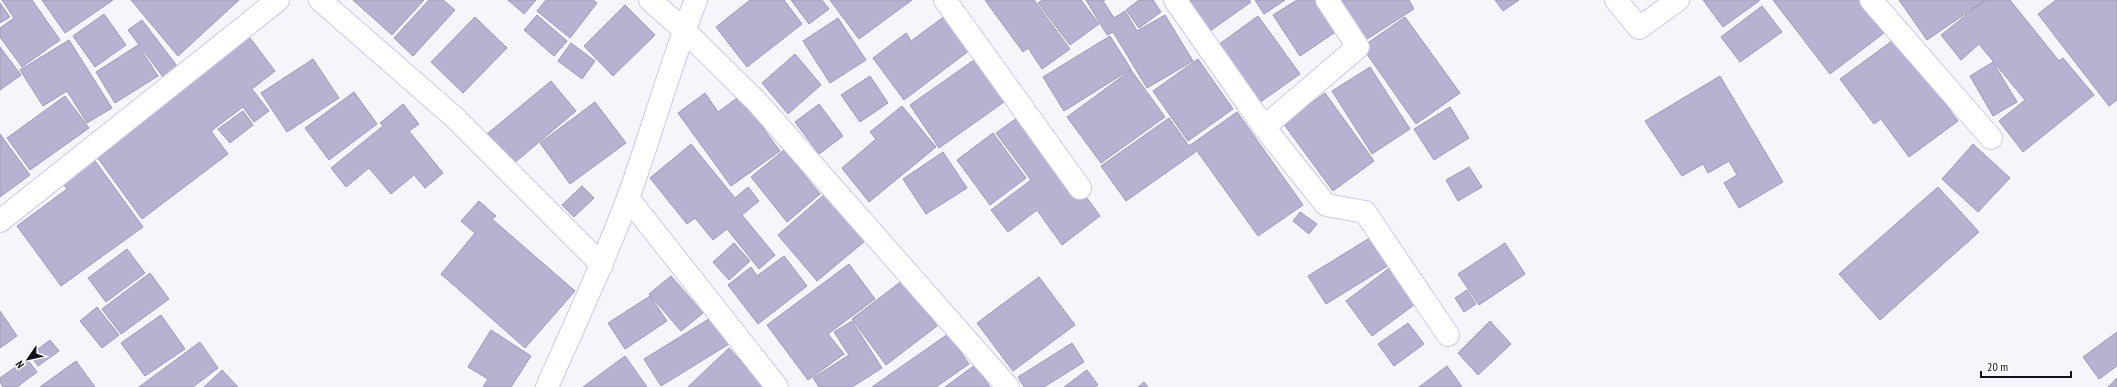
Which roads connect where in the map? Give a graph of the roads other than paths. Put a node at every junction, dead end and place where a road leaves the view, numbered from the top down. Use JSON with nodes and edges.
{"nodes":[{"id":1,"x":278,"y":0,"type":"edge"},
{"id":2,"x":320,"y":0,"type":"edge"},
{"id":3,"x":650,"y":0,"type":"edge"},
{"id":4,"x":696,"y":0,"type":"edge"},
{"id":5,"x":945,"y":0,"type":"edge"},
{"id":6,"x":1175,"y":0,"type":"edge"},
{"id":7,"x":1327,"y":0,"type":"edge"},
{"id":8,"x":1616,"y":0,"type":"edge"},
{"id":9,"x":1678,"y":0,"type":"edge"},
{"id":10,"x":1871,"y":0,"type":"edge"},
{"id":11,"x":684,"y":30,"type":"junction"},
{"id":12,"x":1264,"y":127,"type":"junction"},
{"id":13,"x":1991,"y":138,"type":"dead end"},
{"id":14,"x":1080,"y":188,"type":"dead end"},
{"id":15,"x":628,"y":198,"type":"junction"},
{"id":16,"x":0,"y":221,"type":"edge"},
{"id":17,"x":602,"y":265,"type":"junction"},
{"id":18,"x":1448,"y":335,"type":"dead end"},
{"id":19,"x":547,"y":387,"type":"edge"},
{"id":20,"x":777,"y":387,"type":"edge"},
{"id":21,"x":1008,"y":387,"type":"edge"}],
"edges":[{"from":1,"to":16,"type":"street"},
{"from":2,"to":17,"type":"street"},
{"from":3,"to":11,"type":"street"},
{"from":4,"to":11,"type":"street"},
{"from":5,"to":14,"type":"street"},
{"from":6,"to":12,"type":"street"},
{"from":7,"to":12,"type":"street"},
{"from":8,"to":9,"type":"street"},
{"from":10,"to":13,"type":"street"},
{"from":11,"to":15,"type":"street"},
{"from":11,"to":21,"type":"street"},
{"from":12,"to":18,"type":"street"},
{"from":15,"to":17,"type":"street"},
{"from":15,"to":20,"type":"street"},
{"from":17,"to":19,"type":"street"}]}
